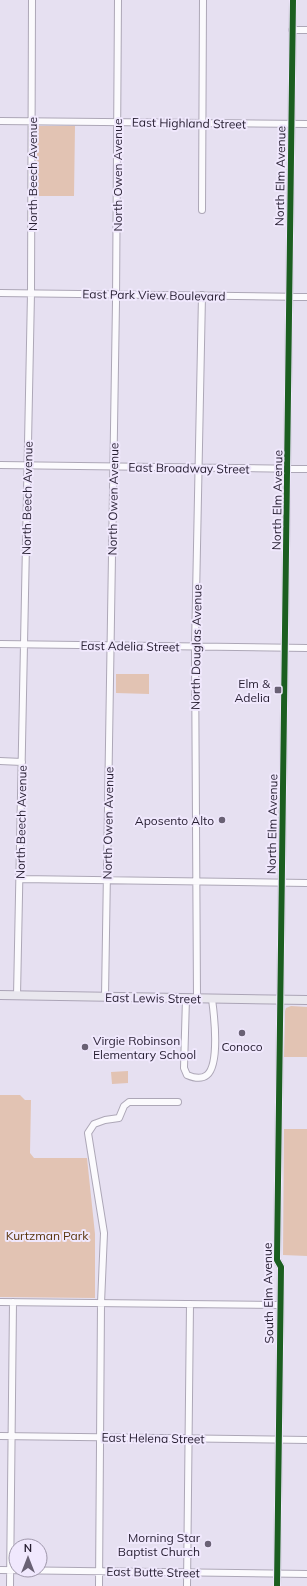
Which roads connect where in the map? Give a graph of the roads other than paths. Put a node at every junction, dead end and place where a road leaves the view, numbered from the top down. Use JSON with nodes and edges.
{"nodes":[{"id":1,"x":32,"y":0,"type":"edge"},
{"id":2,"x":118,"y":0,"type":"edge"},
{"id":3,"x":203,"y":0,"type":"edge"},
{"id":4,"x":293,"y":0,"type":"edge"},
{"id":5,"x":292,"y":30,"type":"junction"},
{"id":6,"x":307,"y":30,"type":"edge"},
{"id":7,"x":0,"y":120,"type":"edge"},
{"id":8,"x":32,"y":121,"type":"junction"},
{"id":9,"x":117,"y":122,"type":"junction"},
{"id":10,"x":203,"y":123,"type":"junction"},
{"id":11,"x":292,"y":124,"type":"junction"},
{"id":12,"x":307,"y":124,"type":"edge"},
{"id":13,"x":202,"y":210,"type":"dead end"},
{"id":14,"x":0,"y":293,"type":"edge"},
{"id":15,"x":31,"y":293,"type":"junction"},
{"id":16,"x":116,"y":294,"type":"junction"},
{"id":17,"x":202,"y":295,"type":"junction"},
{"id":18,"x":290,"y":296,"type":"junction"},
{"id":19,"x":307,"y":297,"type":"edge"},
{"id":20,"x":0,"y":466,"type":"edge"},
{"id":21,"x":28,"y":466,"type":"junction"},
{"id":22,"x":114,"y":467,"type":"junction"},
{"id":23,"x":199,"y":468,"type":"junction"},
{"id":24,"x":288,"y":469,"type":"junction"},
{"id":25,"x":307,"y":469,"type":"edge"},
{"id":26,"x":0,"y":644,"type":"edge"},
{"id":27,"x":24,"y":645,"type":"junction"},
{"id":28,"x":111,"y":646,"type":"junction"},
{"id":29,"x":195,"y":647,"type":"junction"},
{"id":30,"x":286,"y":648,"type":"junction"},
{"id":31,"x":307,"y":648,"type":"edge"},
{"id":32,"x":0,"y":761,"type":"edge"},
{"id":33,"x":22,"y":762,"type":"junction"},
{"id":34,"x":20,"y":880,"type":"junction"},
{"id":35,"x":107,"y":880,"type":"junction"},
{"id":36,"x":196,"y":882,"type":"junction"},
{"id":37,"x":282,"y":883,"type":"junction"},
{"id":38,"x":307,"y":883,"type":"edge"},
{"id":39,"x":0,"y":995,"type":"edge"},
{"id":40,"x":17,"y":996,"type":"junction"},
{"id":41,"x":105,"y":997,"type":"junction"},
{"id":42,"x":186,"y":998,"type":"junction"},
{"id":43,"x":197,"y":998,"type":"junction"},
{"id":44,"x":212,"y":999,"type":"junction"},
{"id":45,"x":281,"y":1000,"type":"junction"},
{"id":46,"x":307,"y":1000,"type":"edge"},
{"id":47,"x":178,"y":1102,"type":"dead end"},
{"id":48,"x":0,"y":1302,"type":"edge"},
{"id":49,"x":13,"y":1302,"type":"junction"},
{"id":50,"x":102,"y":1303,"type":"junction"},
{"id":51,"x":190,"y":1304,"type":"junction"},
{"id":52,"x":280,"y":1305,"type":"junction"},
{"id":53,"x":0,"y":1436,"type":"edge"},
{"id":54,"x":12,"y":1436,"type":"junction"},
{"id":55,"x":100,"y":1437,"type":"junction"},
{"id":56,"x":189,"y":1438,"type":"junction"},
{"id":57,"x":280,"y":1439,"type":"junction"},
{"id":58,"x":307,"y":1440,"type":"edge"},
{"id":59,"x":10,"y":1538,"type":"edge"},
{"id":60,"x":48,"y":1570,"type":"edge"},
{"id":61,"x":99,"y":1571,"type":"junction"},
{"id":62,"x":187,"y":1572,"type":"junction"},
{"id":63,"x":278,"y":1573,"type":"junction"},
{"id":64,"x":307,"y":1574,"type":"edge"},
{"id":65,"x":99,"y":1586,"type":"edge"},
{"id":66,"x":187,"y":1586,"type":"edge"},
{"id":67,"x":278,"y":1586,"type":"edge"}],
"edges":[{"from":1,"to":8,"type":"street","name":"North Beech Avenue"},
{"from":2,"to":9,"type":"street","name":"North Owen Avenue"},
{"from":3,"to":10,"type":"street"},
{"from":4,"to":5,"type":"street","name":"North Elm Avenue"},
{"from":5,"to":6,"type":"street"},
{"from":5,"to":11,"type":"street","name":"North Elm Avenue"},
{"from":7,"to":8,"type":"street","name":"East Highland Street"},
{"from":8,"to":9,"type":"street","name":"East Highland Street"},
{"from":8,"to":15,"type":"street","name":"North Beech Avenue"},
{"from":9,"to":10,"type":"street","name":"East Highland Street"},
{"from":9,"to":16,"type":"street","name":"North Owen Avenue"},
{"from":10,"to":11,"type":"street","name":"East Highland Street"},
{"from":10,"to":13,"type":"street"},
{"from":11,"to":12,"type":"street","name":"East Highland Street"},
{"from":11,"to":18,"type":"street","name":"North Elm Avenue"},
{"from":14,"to":15,"type":"street","name":"East Park View Boulevard"},
{"from":15,"to":16,"type":"street","name":"East Park View Boulevard"},
{"from":15,"to":21,"type":"street","name":"North Beech Avenue"},
{"from":16,"to":17,"type":"street","name":"East Park View Boulevard"},
{"from":16,"to":22,"type":"street","name":"North Owen Avenue"},
{"from":17,"to":18,"type":"street","name":"East Park View Boulevard"},
{"from":17,"to":23,"type":"street","name":"North Douglas Avenue"},
{"from":18,"to":19,"type":"street","name":"East Park View Boulevard"},
{"from":18,"to":24,"type":"street","name":"North Elm Avenue"},
{"from":20,"to":21,"type":"street","name":"East Broadway Street"},
{"from":21,"to":22,"type":"street","name":"East Broadway Street"},
{"from":21,"to":27,"type":"street","name":"North Beech Avenue"},
{"from":22,"to":23,"type":"street","name":"East Broadway Street"},
{"from":22,"to":28,"type":"street","name":"North Owen Avenue"},
{"from":23,"to":24,"type":"street","name":"East Broadway Street"},
{"from":23,"to":29,"type":"street","name":"North Douglas Avenue"},
{"from":24,"to":25,"type":"street","name":"East Broadway Street"},
{"from":24,"to":30,"type":"street","name":"North Elm Avenue"},
{"from":26,"to":27,"type":"street","name":"East Adelia Street"},
{"from":27,"to":28,"type":"street","name":"East Adelia Street"},
{"from":27,"to":33,"type":"street","name":"North Beech Avenue"},
{"from":28,"to":29,"type":"street","name":"East Adelia Street"},
{"from":28,"to":35,"type":"street","name":"North Owen Avenue"},
{"from":29,"to":30,"type":"street","name":"East Adelia Street"},
{"from":29,"to":36,"type":"street","name":"North Douglas Avenue"},
{"from":30,"to":31,"type":"street","name":"East Adelia Street"},
{"from":30,"to":37,"type":"street","name":"North Elm Avenue"},
{"from":32,"to":33,"type":"street"},
{"from":33,"to":34,"type":"street","name":"North Beech Avenue"},
{"from":34,"to":35,"type":"street"},
{"from":34,"to":40,"type":"street","name":"North Beech Avenue"},
{"from":35,"to":36,"type":"street"},
{"from":35,"to":41,"type":"street","name":"North Owen Avenue"},
{"from":36,"to":37,"type":"street"},
{"from":36,"to":43,"type":"street","name":"North Douglas Avenue"},
{"from":37,"to":38,"type":"street"},
{"from":37,"to":45,"type":"street","name":"North Elm Avenue"},
{"from":39,"to":40,"type":"main road","name":"East Lewis Street"},
{"from":40,"to":41,"type":"main road","name":"East Lewis Street"},
{"from":41,"to":42,"type":"main road","name":"East Lewis Street"},
{"from":42,"to":43,"type":"main road","name":"East Lewis Street"},
{"from":42,"to":44,"type":"street"},
{"from":43,"to":44,"type":"main road","name":"East Lewis Street"},
{"from":44,"to":45,"type":"main road","name":"East Lewis Street"},
{"from":45,"to":46,"type":"main road","name":"East Lewis Street"},
{"from":45,"to":52,"type":"street","name":"South Elm Avenue"},
{"from":47,"to":50,"type":"street"},
{"from":48,"to":49,"type":"street"},
{"from":49,"to":50,"type":"street"},
{"from":49,"to":54,"type":"street"},
{"from":50,"to":51,"type":"street"},
{"from":50,"to":55,"type":"street"},
{"from":51,"to":52,"type":"street"},
{"from":51,"to":56,"type":"street"},
{"from":52,"to":57,"type":"street","name":"South Elm Avenue"},
{"from":53,"to":54,"type":"street","name":"East Helena Street"},
{"from":54,"to":55,"type":"street","name":"East Helena Street"},
{"from":54,"to":59,"type":"street"},
{"from":55,"to":56,"type":"street","name":"East Helena Street"},
{"from":55,"to":61,"type":"street"},
{"from":56,"to":57,"type":"street","name":"East Helena Street"},
{"from":56,"to":62,"type":"street"},
{"from":57,"to":58,"type":"street","name":"East Helena Street"},
{"from":57,"to":63,"type":"street","name":"South Elm Avenue"},
{"from":60,"to":61,"type":"street","name":"East Butte Street"},
{"from":61,"to":62,"type":"street","name":"East Butte Street"},
{"from":61,"to":65,"type":"street"},
{"from":62,"to":63,"type":"street","name":"East Butte Street"},
{"from":62,"to":66,"type":"street"},
{"from":63,"to":64,"type":"street","name":"East Butte Street"},
{"from":63,"to":67,"type":"street","name":"South Elm Avenue"}]}
